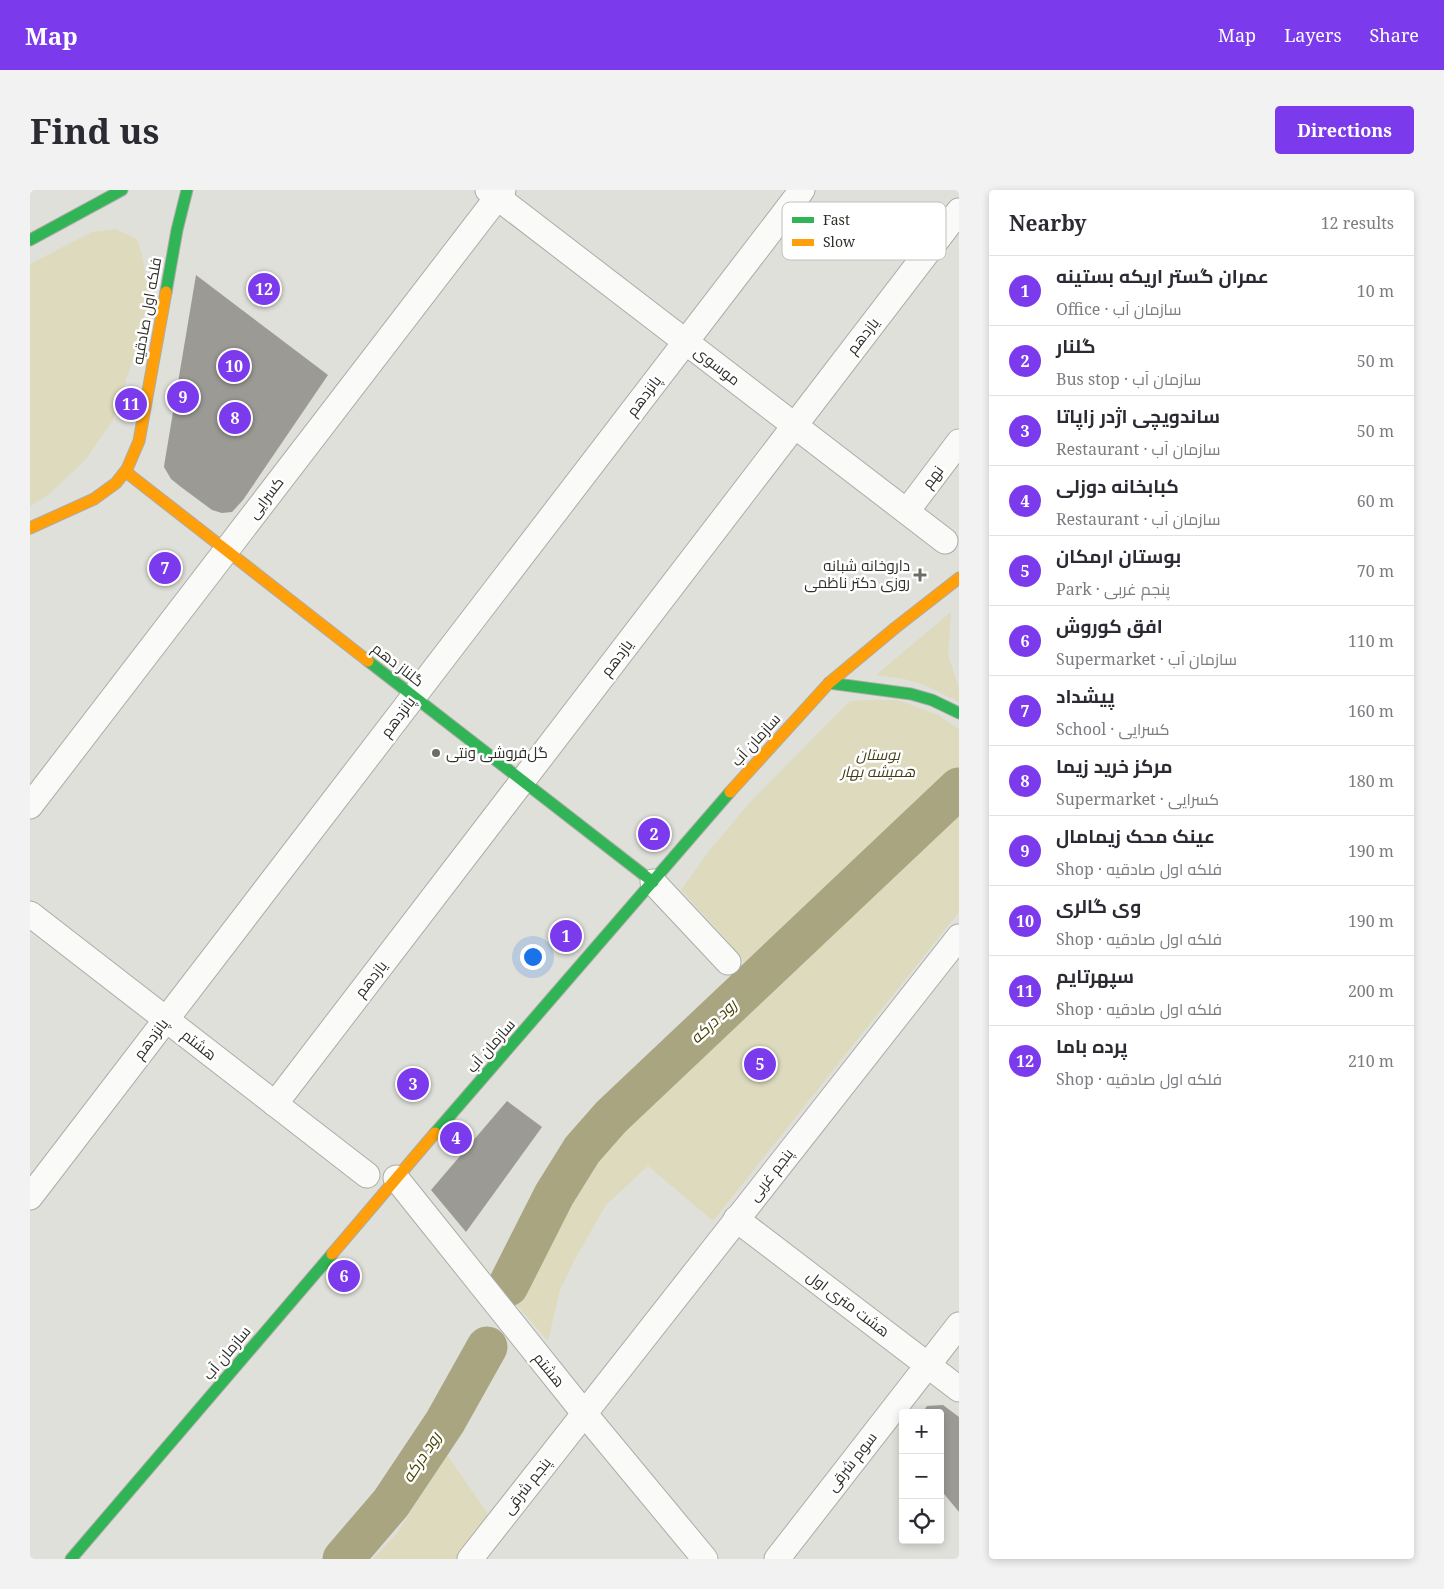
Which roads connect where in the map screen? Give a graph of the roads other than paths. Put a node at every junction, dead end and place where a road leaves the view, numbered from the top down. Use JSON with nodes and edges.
{"nodes":[{"id":1,"x":122,"y":190,"type":"edge"},
{"id":2,"x":187,"y":190,"type":"edge"},
{"id":3,"x":802,"y":190,"type":"edge"},
{"id":4,"x":496,"y":192,"type":"edge"},
{"id":5,"x":793,"y":202,"type":"edge"},
{"id":6,"x":959,"y":211,"type":"edge"},
{"id":7,"x":782,"y":216,"type":"edge"},
{"id":8,"x":946,"y":228,"type":"edge"},
{"id":9,"x":30,"y":240,"type":"edge"},
{"id":10,"x":921,"y":260,"type":"edge"},
{"id":11,"x":686,"y":342,"type":"junction"},
{"id":12,"x":795,"y":425,"type":"junction"},
{"id":13,"x":959,"y":442,"type":"edge"},
{"id":14,"x":126,"y":472,"type":"junction"},
{"id":15,"x":907,"y":511,"type":"junction"},
{"id":16,"x":30,"y":528,"type":"edge"},
{"id":17,"x":945,"y":541,"type":"dead end"},
{"id":18,"x":226,"y":550,"type":"junction"},
{"id":19,"x":959,"y":578,"type":"edge"},
{"id":20,"x":829,"y":683,"type":"junction"},
{"id":21,"x":414,"y":696,"type":"junction"},
{"id":22,"x":959,"y":713,"type":"edge"},
{"id":23,"x":523,"y":780,"type":"junction"},
{"id":24,"x":30,"y":806,"type":"edge"},
{"id":25,"x":653,"y":882,"type":"junction"},
{"id":26,"x":30,"y":914,"type":"edge"},
{"id":27,"x":959,"y":937,"type":"edge"},
{"id":28,"x":728,"y":962,"type":"dead end"},
{"id":29,"x":166,"y":1020,"type":"junction"},
{"id":30,"x":275,"y":1104,"type":"junction"},
{"id":31,"x":368,"y":1175,"type":"dead end"},
{"id":32,"x":396,"y":1178,"type":"junction"},
{"id":33,"x":30,"y":1197,"type":"edge"},
{"id":34,"x":736,"y":1219,"type":"junction"},
{"id":35,"x":959,"y":1325,"type":"edge"},
{"id":36,"x":928,"y":1366,"type":"junction"},
{"id":37,"x":959,"y":1390,"type":"edge"},
{"id":38,"x":584,"y":1413,"type":"junction"},
{"id":39,"x":71,"y":1559,"type":"edge"},
{"id":40,"x":470,"y":1559,"type":"edge"},
{"id":41,"x":705,"y":1559,"type":"edge"},
{"id":42,"x":777,"y":1559,"type":"edge"}],
"edges":[{"from":1,"to":9,"type":"main road"},
{"from":2,"to":14,"type":"main road","name":"فلکه اول صادقیه"},
{"from":3,"to":5,"type":"street","name":"پانزدهم"},
{"from":4,"to":11,"type":"street","name":"موسوی"},
{"from":4,"to":18,"type":"street","name":"کسرایی"},
{"from":6,"to":8,"type":"street","name":"یازدهم"},
{"from":7,"to":11,"type":"street","name":"پانزدهم"},
{"from":10,"to":12,"type":"street","name":"یازدهم"},
{"from":11,"to":12,"type":"street","name":"موسوی"},
{"from":11,"to":21,"type":"street","name":"پانزدهم"},
{"from":12,"to":15,"type":"street","name":"موسوی"},
{"from":12,"to":23,"type":"street","name":"یازدهم"},
{"from":13,"to":15,"type":"street","name":"نهم"},
{"from":14,"to":16,"type":"main road","name":"فلکه اول صادقیه"},
{"from":14,"to":18,"type":"main road","name":"گلناز دهم"},
{"from":15,"to":17,"type":"street","name":"موسوی"},
{"from":18,"to":21,"type":"main road","name":"گلناز دهم"},
{"from":18,"to":24,"type":"street","name":"کسرایی"},
{"from":19,"to":20,"type":"main road","name":"سازمان آب"},
{"from":20,"to":22,"type":"main road"},
{"from":20,"to":25,"type":"main road","name":"سازمان آب"},
{"from":21,"to":23,"type":"main road","name":"گلناز دهم"},
{"from":21,"to":29,"type":"street","name":"پانزدهم"},
{"from":23,"to":25,"type":"main road","name":"گلناز دهم"},
{"from":23,"to":30,"type":"street","name":"یازدهم"},
{"from":25,"to":28,"type":"street"},
{"from":25,"to":32,"type":"main road","name":"سازمان آب"},
{"from":26,"to":29,"type":"street","name":"هشتم"},
{"from":27,"to":34,"type":"street","name":"پنجم غربی"},
{"from":29,"to":30,"type":"street","name":"هشتم"},
{"from":29,"to":33,"type":"street","name":"پانزدهم"},
{"from":30,"to":31,"type":"street","name":"هشتم"},
{"from":32,"to":38,"type":"street","name":"هشتم"},
{"from":32,"to":39,"type":"main road","name":"سازمان آب"},
{"from":34,"to":36,"type":"street","name":"هشت‌ متری اول"},
{"from":34,"to":38,"type":"street","name":"پنجم غربی"},
{"from":35,"to":36,"type":"street","name":"سوم شرقی"},
{"from":36,"to":37,"type":"street","name":"هشت‌ متری اول"},
{"from":36,"to":42,"type":"street","name":"سوم شرقی"},
{"from":38,"to":40,"type":"street","name":"پنجم شرقی"},
{"from":38,"to":41,"type":"street","name":"هشتم"}]}
